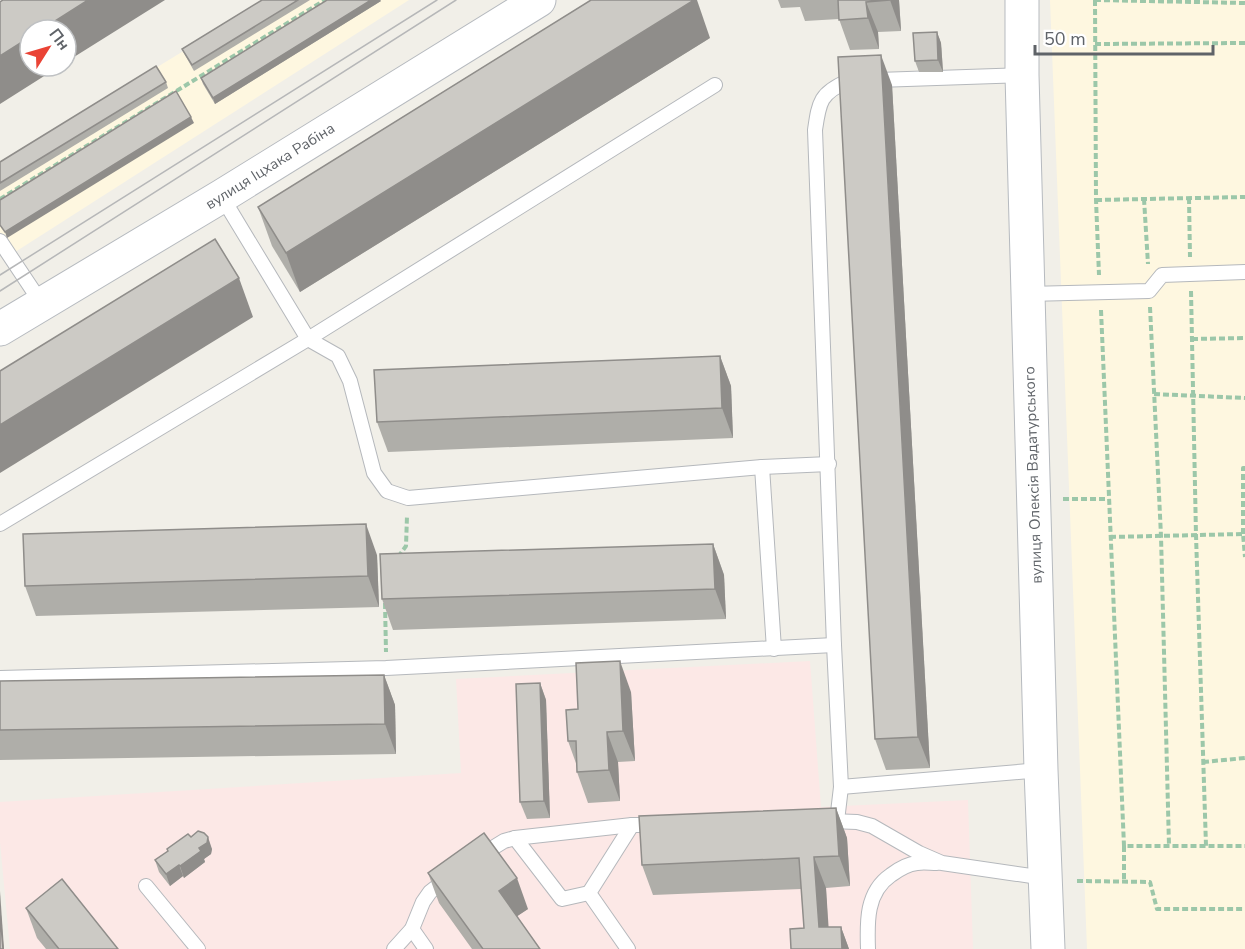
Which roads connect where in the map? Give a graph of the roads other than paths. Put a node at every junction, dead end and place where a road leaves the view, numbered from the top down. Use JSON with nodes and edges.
{"nodes":[{"id":1,"x":539,"y":0,"type":"edge"},
{"id":2,"x":1022,"y":0,"type":"edge"},
{"id":3,"x":1022,"y":75,"type":"junction"},
{"id":4,"x":715,"y":85,"type":"dead end"},
{"id":5,"x":222,"y":196,"type":"junction"},
{"id":6,"x":0,"y":241,"type":"edge"},
{"id":7,"x":1245,"y":272,"type":"edge"},
{"id":8,"x":1028,"y":294,"type":"junction"},
{"id":9,"x":42,"y":304,"type":"junction"},
{"id":10,"x":0,"y":329,"type":"edge"},
{"id":11,"x":308,"y":339,"type":"junction"},
{"id":12,"x":829,"y":464,"type":"junction"},
{"id":13,"x":762,"y":467,"type":"junction"},
{"id":14,"x":0,"y":524,"type":"edge"},
{"id":15,"x":834,"y":645,"type":"junction"},
{"id":16,"x":774,"y":649,"type":"junction"},
{"id":17,"x":0,"y":678,"type":"edge"},
{"id":18,"x":1041,"y":770,"type":"junction"},
{"id":19,"x":841,"y":787,"type":"junction"},
{"id":20,"x":837,"y":821,"type":"junction"},
{"id":21,"x":813,"y":822,"type":"edge"},
{"id":22,"x":632,"y":825,"type":"junction"},
{"id":23,"x":674,"y":825,"type":"edge"},
{"id":24,"x":515,"y":838,"type":"junction"},
{"id":25,"x":942,"y":863,"type":"junction"},
{"id":26,"x":1045,"y":878,"type":"junction"},
{"id":27,"x":146,"y":886,"type":"dead end"},
{"id":28,"x":589,"y":893,"type":"junction"},
{"id":29,"x":412,"y":929,"type":"junction"},
{"id":30,"x":198,"y":949,"type":"edge"},
{"id":31,"x":394,"y":949,"type":"edge"},
{"id":32,"x":426,"y":949,"type":"edge"},
{"id":33,"x":628,"y":949,"type":"edge"},
{"id":34,"x":868,"y":949,"type":"edge"},
{"id":35,"x":1048,"y":949,"type":"edge"}],
"edges":[{"from":1,"to":5,"type":"main road","name":"вулиця Іцхака Рабіна"},
{"from":2,"to":3,"type":"main road","name":"вулиця Олексія Вадатурського"},
{"from":3,"to":8,"type":"main road","name":"вулиця Олексія Вадатурського"},
{"from":3,"to":12,"type":"lane"},
{"from":4,"to":11,"type":"lane"},
{"from":5,"to":9,"type":"main road","name":"вулиця Іцхака Рабіна"},
{"from":5,"to":11,"type":"lane"},
{"from":6,"to":9,"type":"lane"},
{"from":7,"to":8,"type":"lane"},
{"from":8,"to":18,"type":"main road","name":"вулиця Олексія Вадатурського"},
{"from":9,"to":10,"type":"main road","name":"вулиця Іцхака Рабіна"},
{"from":11,"to":13,"type":"lane"},
{"from":11,"to":14,"type":"lane"},
{"from":12,"to":13,"type":"lane"},
{"from":12,"to":15,"type":"lane"},
{"from":13,"to":16,"type":"lane"},
{"from":15,"to":16,"type":"lane"},
{"from":15,"to":19,"type":"lane"},
{"from":16,"to":17,"type":"lane"},
{"from":18,"to":19,"type":"lane"},
{"from":18,"to":26,"type":"main road","name":"вулиця Олексія Вадатурського"},
{"from":19,"to":20,"type":"lane"},
{"from":20,"to":21,"type":"lane"},
{"from":20,"to":25,"type":"lane"},
{"from":22,"to":23,"type":"lane"},
{"from":22,"to":24,"type":"lane"},
{"from":22,"to":28,"type":"lane"},
{"from":24,"to":28,"type":"lane"},
{"from":24,"to":29,"type":"lane"},
{"from":25,"to":26,"type":"lane"},
{"from":25,"to":34,"type":"lane"},
{"from":26,"to":35,"type":"main road","name":"вулиця Олексія Вадатурського"},
{"from":27,"to":30,"type":"lane"},
{"from":28,"to":33,"type":"lane"},
{"from":29,"to":31,"type":"lane"},
{"from":29,"to":32,"type":"lane"}]}
